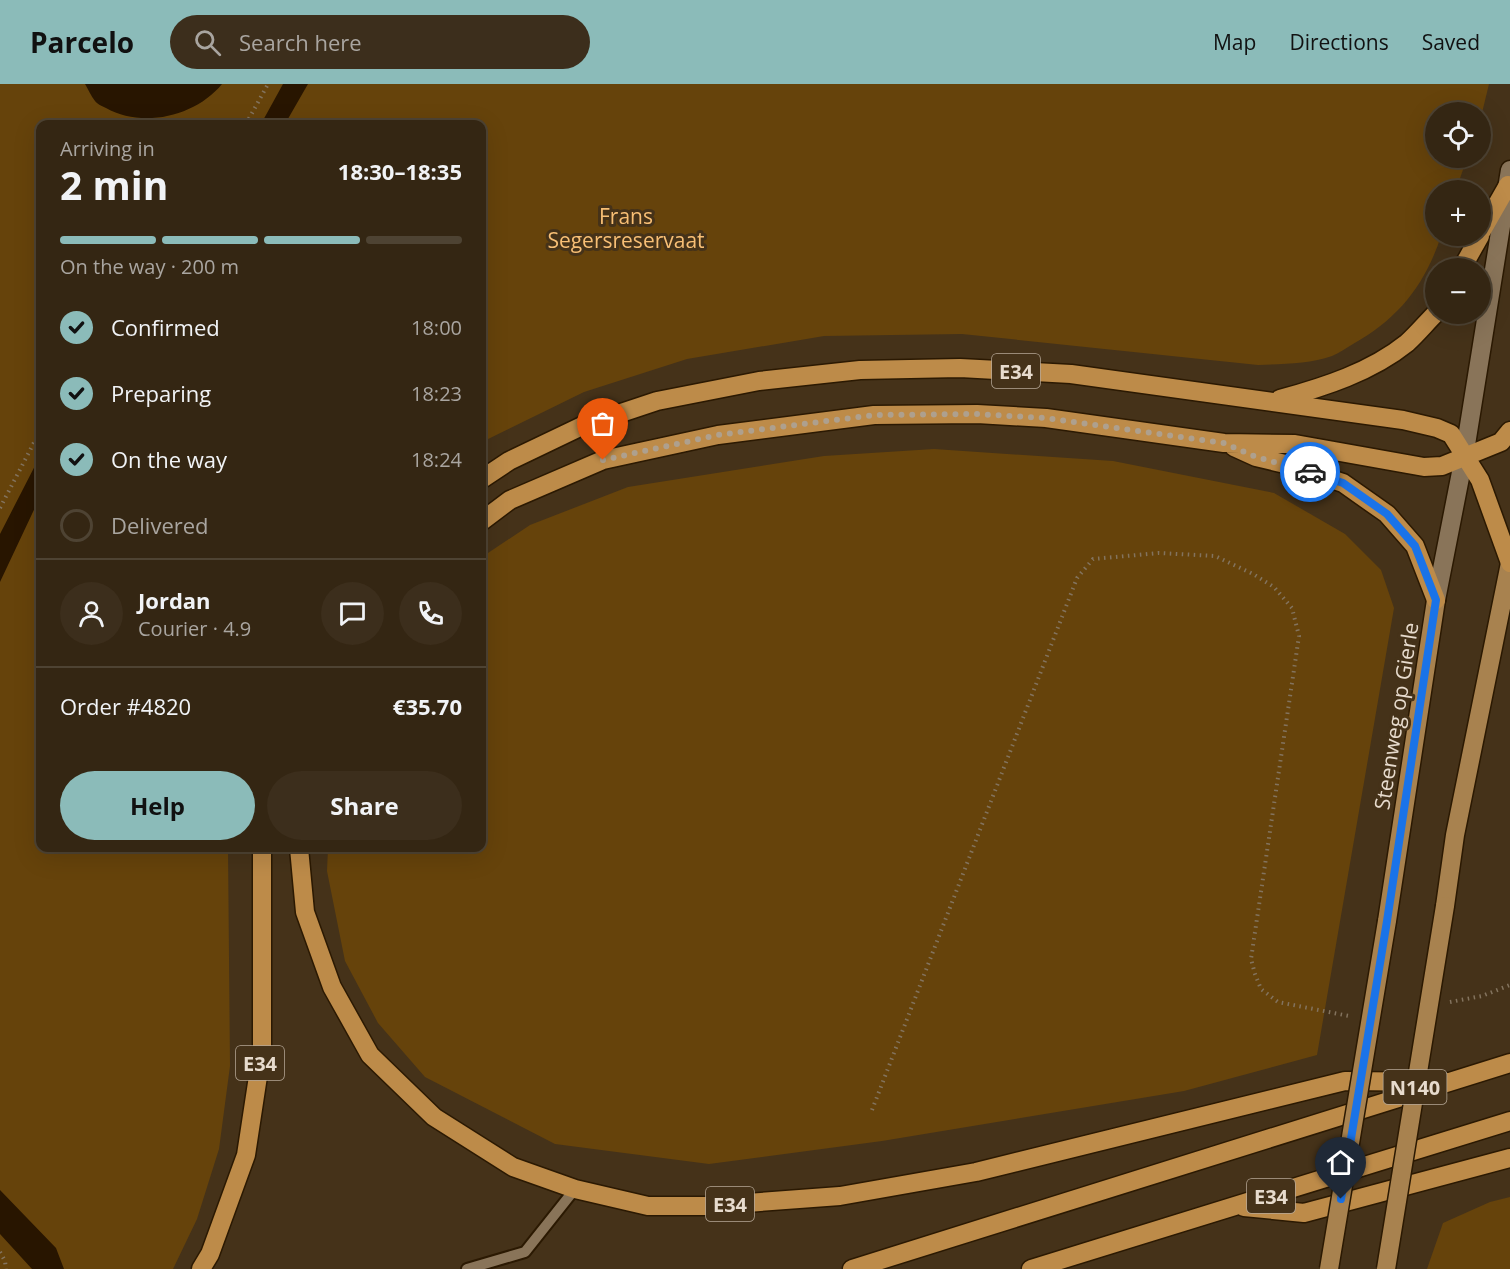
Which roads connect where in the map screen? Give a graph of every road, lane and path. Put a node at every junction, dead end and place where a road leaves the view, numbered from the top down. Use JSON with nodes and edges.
{"nodes":[{"id":1,"x":268,"y":84,"type":"edge"},
{"id":2,"x":248,"y":120,"type":"edge"},
{"id":3,"x":1509,"y":177,"type":"edge"},
{"id":4,"x":1491,"y":213,"type":"edge"},
{"id":5,"x":1425,"y":324,"type":"edge"},
{"id":6,"x":1272,"y":401,"type":"junction"},
{"id":7,"x":1510,"y":431,"type":"edge"},
{"id":8,"x":36,"y":439,"type":"edge"},
{"id":9,"x":1224,"y":443,"type":"junction"},
{"id":10,"x":1464,"y":457,"type":"junction"},
{"id":11,"x":486,"y":476,"type":"edge"},
{"id":12,"x":0,"y":508,"type":"edge"},
{"id":13,"x":486,"y":518,"type":"edge"},
{"id":14,"x":1510,"y":562,"type":"edge"},
{"id":15,"x":1436,"y":600,"type":"junction"},
{"id":16,"x":262,"y":852,"type":"edge"},
{"id":17,"x":299,"y":852,"type":"edge"},
{"id":18,"x":1510,"y":985,"type":"edge"},
{"id":19,"x":1449,"y":1002,"type":"dead end"},
{"id":20,"x":1351,"y":1017,"type":"dead end"},
{"id":21,"x":1510,"y":1063,"type":"edge"},
{"id":22,"x":1447,"y":1082,"type":"junction"},
{"id":23,"x":872,"y":1110,"type":"dead end"},
{"id":24,"x":1510,"y":1121,"type":"edge"},
{"id":25,"x":1510,"y":1158,"type":"edge"},
{"id":26,"x":575,"y":1189,"type":"junction"},
{"id":27,"x":1236,"y":1206,"type":"junction"},
{"id":28,"x":0,"y":1252,"type":"edge"},
{"id":29,"x":6,"y":1269,"type":"edge"},
{"id":30,"x":201,"y":1269,"type":"edge"},
{"id":31,"x":467,"y":1269,"type":"edge"},
{"id":32,"x":852,"y":1269,"type":"edge"},
{"id":33,"x":1031,"y":1269,"type":"edge"},
{"id":34,"x":1329,"y":1269,"type":"edge"},
{"id":35,"x":1386,"y":1269,"type":"edge"}],
"edges":[{"from":1,"to":2,"type":"path"},
{"from":3,"to":4,"type":"highway"},
{"from":3,"to":10,"type":"main road","name":"Steenweg op Gierle","number":"N140"},
{"from":5,"to":6,"type":"highway","number":"E34"},
{"from":6,"to":10,"type":"highway","number":"E34"},
{"from":6,"to":11,"type":"highway","number":"E34"},
{"from":7,"to":10,"type":"highway","number":"E34"},
{"from":8,"to":12,"type":"path"},
{"from":9,"to":10,"type":"highway","number":"E34"},
{"from":9,"to":13,"type":"highway","number":"E34"},
{"from":9,"to":15,"type":"highway","number":"E34"},
{"from":10,"to":14,"type":"highway","number":"E34"},
{"from":10,"to":15,"type":"main road","name":"Steenweg op Gierle","number":"N140"},
{"from":14,"to":35,"type":"main road","number":"N140","bridge":true},
{"from":15,"to":34,"type":"main road","name":"Steenweg op Gierle","number":"N140","bridge":true},
{"from":16,"to":30,"type":"highway","number":"E34"},
{"from":17,"to":26,"type":"highway","number":"E34"},
{"from":18,"to":19,"type":"path"},
{"from":20,"to":23,"type":"path"},
{"from":21,"to":22,"type":"highway","number":"E34"},
{"from":22,"to":26,"type":"highway","number":"E34"},
{"from":22,"to":32,"type":"highway","number":"E34"},
{"from":24,"to":27,"type":"highway","number":"E34"},
{"from":25,"to":27,"type":"highway","number":"E34"},
{"from":26,"to":31,"type":"lane"},
{"from":27,"to":33,"type":"highway","number":"E34"},
{"from":28,"to":29,"type":"path"}]}
